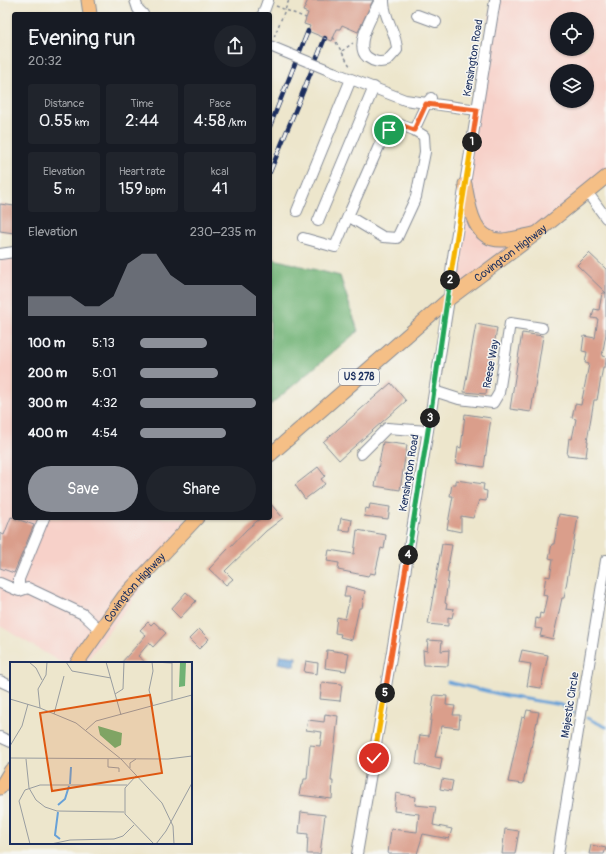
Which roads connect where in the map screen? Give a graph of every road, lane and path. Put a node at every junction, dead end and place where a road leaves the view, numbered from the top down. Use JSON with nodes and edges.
{"nodes":[{"id":1,"x":88,"y":0,"type":"edge"},
{"id":2,"x":135,"y":0,"type":"edge"},
{"id":3,"x":289,"y":0,"type":"edge"},
{"id":4,"x":380,"y":0,"type":"edge"},
{"id":5,"x":384,"y":0,"type":"edge"},
{"id":6,"x":495,"y":0,"type":"edge"},
{"id":7,"x":268,"y":1,"type":"edge"},
{"id":8,"x":285,"y":9,"type":"junction"},
{"id":9,"x":90,"y":12,"type":"edge"},
{"id":10,"x":141,"y":12,"type":"edge"},
{"id":11,"x":264,"y":12,"type":"edge"},
{"id":12,"x":417,"y":15,"type":"dead end"},
{"id":13,"x":306,"y":18,"type":"dead end"},
{"id":14,"x":436,"y":22,"type":"dead end"},
{"id":15,"x":333,"y":37,"type":"dead end"},
{"id":16,"x":355,"y":38,"type":"dead end"},
{"id":17,"x":272,"y":42,"type":"edge"},
{"id":18,"x":342,"y":52,"type":"junction"},
{"id":19,"x":349,"y":78,"type":"junction"},
{"id":20,"x":374,"y":87,"type":"junction"},
{"id":21,"x":409,"y":90,"type":"dead end"},
{"id":22,"x":405,"y":100,"type":"junction"},
{"id":23,"x":429,"y":101,"type":"junction"},
{"id":24,"x":477,"y":110,"type":"junction"},
{"id":25,"x":414,"y":130,"type":"junction"},
{"id":26,"x":606,"y":177,"type":"edge"},
{"id":27,"x":465,"y":184,"type":"junction"},
{"id":28,"x":587,"y":192,"type":"junction"},
{"id":29,"x":297,"y":211,"type":"dead end"},
{"id":30,"x":348,"y":216,"type":"junction"},
{"id":31,"x":606,"y":218,"type":"edge"},
{"id":32,"x":318,"y":221,"type":"dead end"},
{"id":33,"x":537,"y":233,"type":"junction"},
{"id":34,"x":303,"y":238,"type":"dead end"},
{"id":35,"x":12,"y":252,"type":"edge"},
{"id":36,"x":0,"y":254,"type":"edge"},
{"id":37,"x":449,"y":299,"type":"junction"},
{"id":38,"x":542,"y":328,"type":"dead end"},
{"id":39,"x":434,"y":391,"type":"junction"},
{"id":40,"x":428,"y":431,"type":"junction"},
{"id":41,"x":272,"y":453,"type":"edge"},
{"id":42,"x":361,"y":454,"type":"dead end"},
{"id":43,"x":43,"y":520,"type":"edge"},
{"id":44,"x":189,"y":520,"type":"edge"},
{"id":45,"x":606,"y":560,"type":"edge"},
{"id":46,"x":0,"y":583,"type":"edge"},
{"id":47,"x":19,"y":591,"type":"junction"},
{"id":48,"x":100,"y":630,"type":"junction"},
{"id":49,"x":78,"y":662,"type":"edge"},
{"id":50,"x":0,"y":681,"type":"edge"},
{"id":51,"x":10,"y":686,"type":"edge"},
{"id":52,"x":0,"y":737,"type":"edge"},
{"id":53,"x":10,"y":742,"type":"edge"},
{"id":54,"x":10,"y":772,"type":"edge"},
{"id":55,"x":0,"y":788,"type":"edge"},
{"id":56,"x":357,"y":854,"type":"edge"},
{"id":57,"x":558,"y":854,"type":"edge"}],
"edges":[{"from":1,"to":9,"type":"main road"},
{"from":2,"to":10,"type":"street"},
{"from":3,"to":8,"type":"path"},
{"from":4,"to":5,"type":"street"},
{"from":6,"to":24,"type":"street","name":"Kensington Road"},
{"from":7,"to":8,"type":"path"},
{"from":7,"to":11,"type":"street"},
{"from":8,"to":13,"type":"path"},
{"from":8,"to":17,"type":"path"},
{"from":12,"to":14,"type":"street"},
{"from":15,"to":18,"type":"path"},
{"from":16,"to":18,"type":"path"},
{"from":17,"to":19,"type":"street","bridge":true},
{"from":18,"to":19,"type":"path"},
{"from":19,"to":20,"type":"street"},
{"from":19,"to":29,"type":"street"},
{"from":20,"to":22,"type":"street"},
{"from":20,"to":32,"type":"street"},
{"from":21,"to":22,"type":"street"},
{"from":22,"to":23,"type":"street"},
{"from":23,"to":24,"type":"street"},
{"from":23,"to":25,"type":"street"},
{"from":24,"to":27,"type":"street","name":"Kensington Road"},
{"from":25,"to":30,"type":"street"},
{"from":25,"to":30,"type":"street"},
{"from":26,"to":28,"type":"main road","name":"Covington Highway","number":"US 278"},
{"from":27,"to":33,"type":"main road"},
{"from":27,"to":37,"type":"street","name":"Kensington Road"},
{"from":28,"to":31,"type":"street"},
{"from":28,"to":33,"type":"main road","name":"Covington Highway","number":"US 278"},
{"from":30,"to":34,"type":"street"},
{"from":33,"to":37,"type":"main road","name":"Covington Highway","number":"US 278"},
{"from":35,"to":36,"type":"street"},
{"from":37,"to":39,"type":"street","name":"Kensington Road"},
{"from":37,"to":41,"type":"main road","name":"Covington Highway","number":"US 278"},
{"from":38,"to":39,"type":"street","name":"Reese Way"},
{"from":39,"to":40,"type":"street","name":"Kensington Road"},
{"from":40,"to":42,"type":"street"},
{"from":40,"to":56,"type":"street","name":"Kensington Road"},
{"from":43,"to":47,"type":"street"},
{"from":44,"to":48,"type":"main road","name":"Covington Highway"},
{"from":45,"to":57,"type":"street","name":"Majestic Circle"},
{"from":46,"to":47,"type":"street"},
{"from":47,"to":48,"type":"street"},
{"from":48,"to":49,"type":"main road","name":"Covington Highway"},
{"from":50,"to":51,"type":"street"},
{"from":52,"to":53,"type":"street"},
{"from":54,"to":55,"type":"main road"}]}
